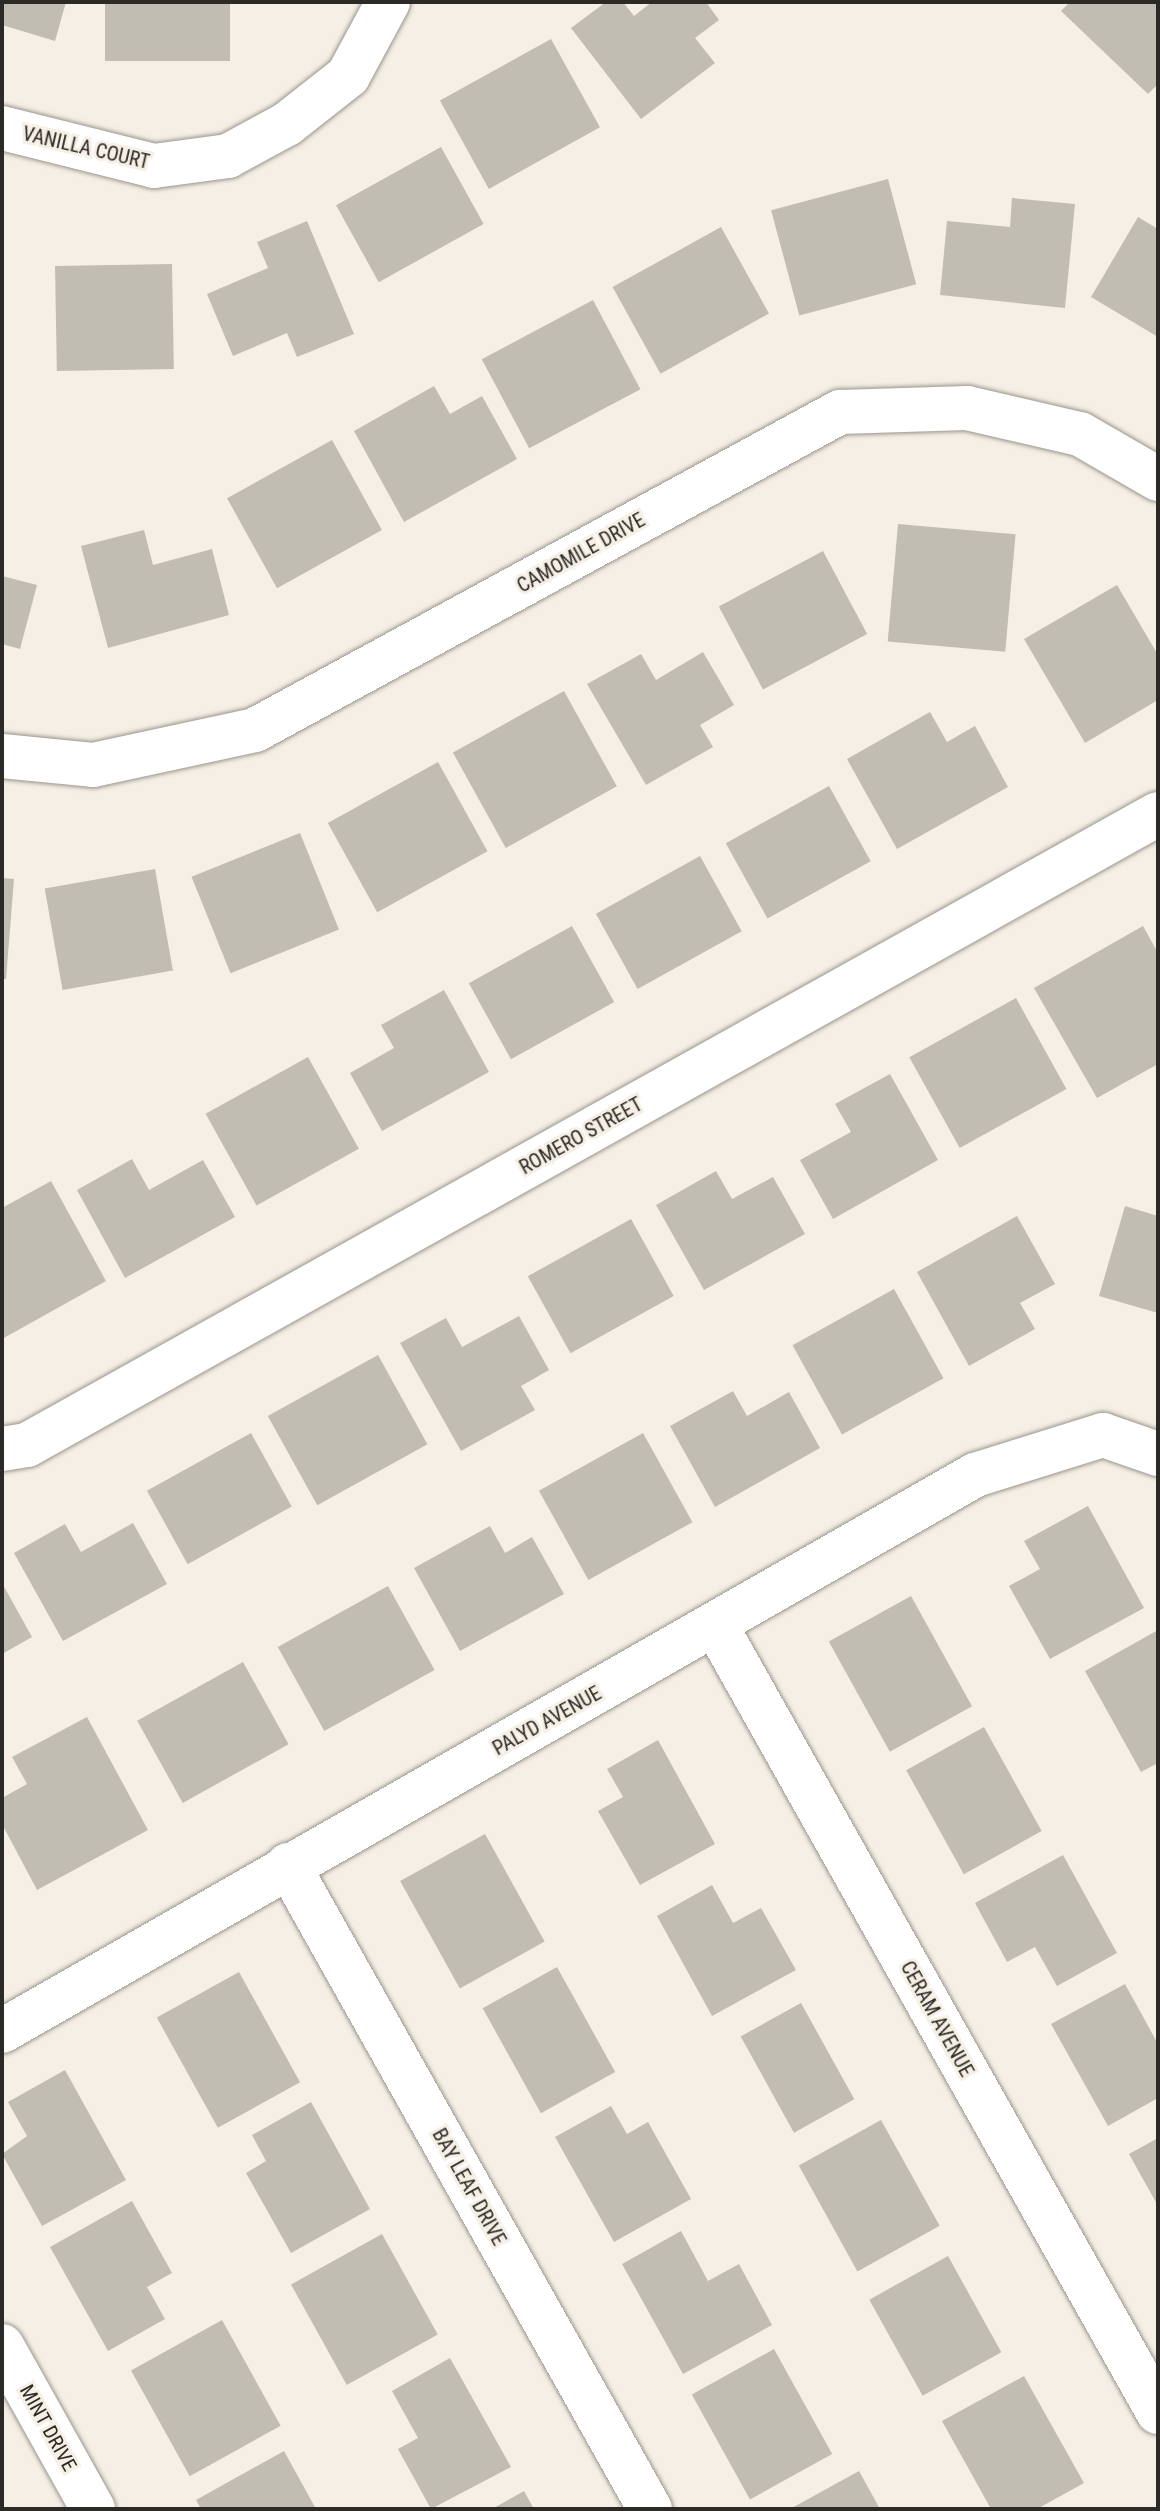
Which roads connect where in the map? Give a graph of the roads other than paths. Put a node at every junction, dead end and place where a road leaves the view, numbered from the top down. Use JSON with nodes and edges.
{"nodes":[{"id":1,"x":388,"y":2,"type":"edge"},
{"id":2,"x":2,"y":128,"type":"edge"},
{"id":3,"x":1158,"y":479,"type":"edge"},
{"id":4,"x":2,"y":756,"type":"edge"},
{"id":5,"x":1158,"y":814,"type":"edge"},
{"id":6,"x":2,"y":1449,"type":"edge"},
{"id":7,"x":1158,"y":1454,"type":"edge"},
{"id":8,"x":716,"y":1626,"type":"junction"},
{"id":9,"x":288,"y":1865,"type":"junction"},
{"id":10,"x":2,"y":2031,"type":"edge"},
{"id":11,"x":2,"y":2346,"type":"edge"},
{"id":12,"x":1158,"y":2412,"type":"edge"},
{"id":13,"x":93,"y":2509,"type":"edge"},
{"id":14,"x":650,"y":2509,"type":"edge"}],
"edges":[{"from":1,"to":2,"type":"street","name":"VANILLA COURT"},
{"from":3,"to":4,"type":"street","name":"CAMOMILE DRIVE"},
{"from":5,"to":6,"type":"street","name":"ROMERO STREET"},
{"from":7,"to":8,"type":"street","name":"PALYD AVENUE"},
{"from":8,"to":9,"type":"street","name":"PALYD AVENUE"},
{"from":8,"to":12,"type":"street","name":"CERAM AVENUE"},
{"from":9,"to":10,"type":"street","name":"PALYD AVENUE"},
{"from":9,"to":14,"type":"street","name":"BAY LEAF DRIVE"},
{"from":11,"to":13,"type":"street","name":"MINT DRIVE"}]}
